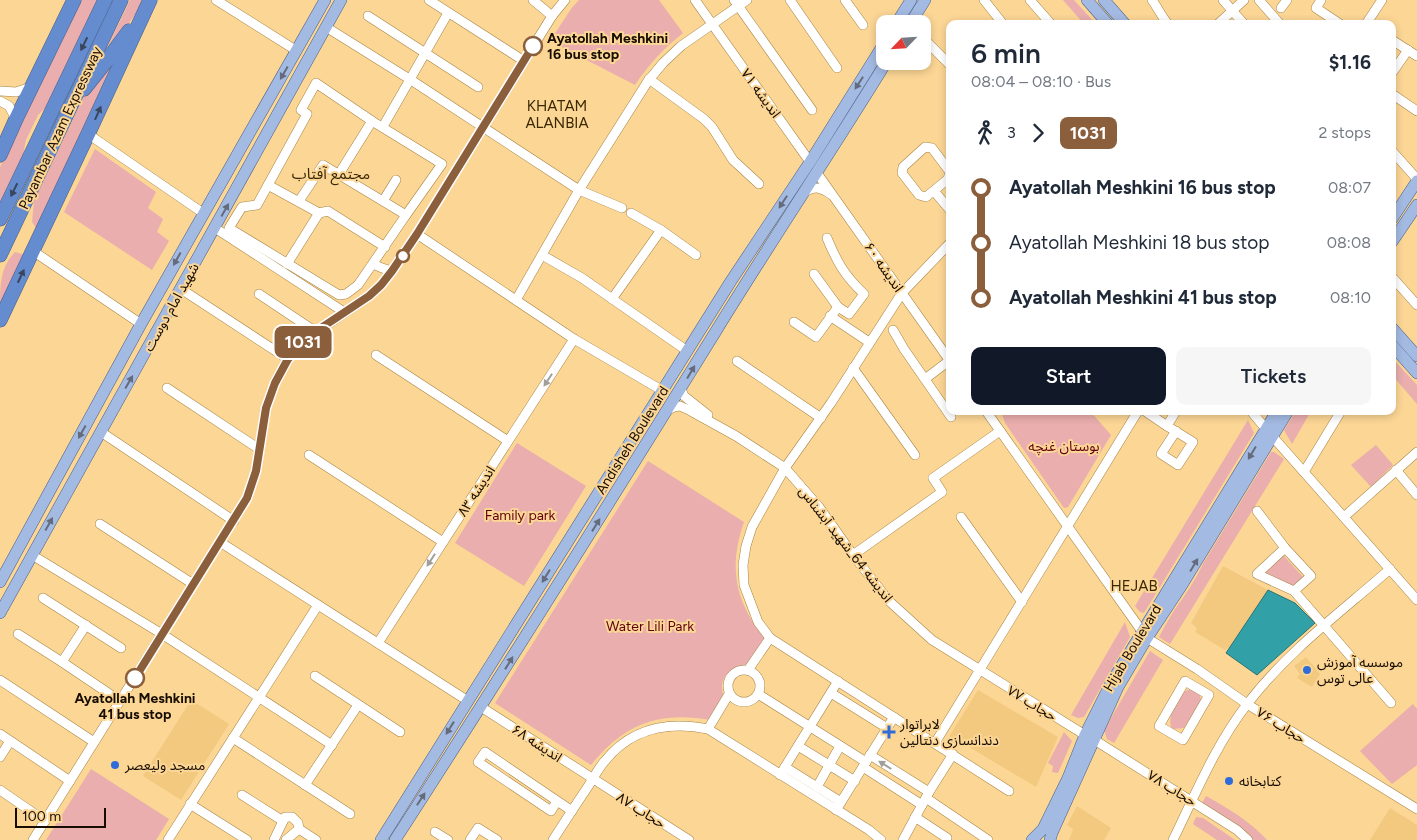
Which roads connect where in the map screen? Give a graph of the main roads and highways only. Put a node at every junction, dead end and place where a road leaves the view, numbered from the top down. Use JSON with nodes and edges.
{"nodes":[{"id":1,"x":74,"y":0,"type":"edge"},
{"id":2,"x":105,"y":0,"type":"edge"},
{"id":3,"x":121,"y":0,"type":"edge"},
{"id":4,"x":325,"y":0,"type":"edge"},
{"id":5,"x":341,"y":0,"type":"edge"},
{"id":6,"x":911,"y":0,"type":"edge"},
{"id":7,"x":925,"y":0,"type":"edge"},
{"id":8,"x":1087,"y":0,"type":"edge"},
{"id":9,"x":1104,"y":0,"type":"edge"},
{"id":10,"x":148,"y":2,"type":"edge"},
{"id":11,"x":902,"y":15,"type":"edge"},
{"id":12,"x":916,"y":15,"type":"edge"},
{"id":13,"x":1104,"y":20,"type":"edge"},
{"id":14,"x":1122,"y":20,"type":"edge"},
{"id":15,"x":297,"y":51,"type":"junction"},
{"id":16,"x":876,"y":56,"type":"edge"},
{"id":17,"x":309,"y":58,"type":"junction"},
{"id":18,"x":881,"y":70,"type":"edge"},
{"id":19,"x":70,"y":104,"type":"junction"},
{"id":20,"x":0,"y":155,"type":"edge"},
{"id":21,"x":1417,"y":180,"type":"edge"},
{"id":22,"x":1417,"y":204,"type":"edge"},
{"id":23,"x":1396,"y":213,"type":"edge"},
{"id":24,"x":0,"y":219,"type":"edge"},
{"id":25,"x":1396,"y":236,"type":"edge"},
{"id":26,"x":0,"y":256,"type":"edge"},
{"id":27,"x":0,"y":320,"type":"edge"},
{"id":28,"x":705,"y":324,"type":"junction"},
{"id":29,"x":716,"y":330,"type":"junction"},
{"id":30,"x":1396,"y":332,"type":"edge"},
{"id":31,"x":1396,"y":349,"type":"edge"},
{"id":32,"x":1417,"y":356,"type":"edge"},
{"id":33,"x":1417,"y":373,"type":"edge"},
{"id":34,"x":1275,"y":415,"type":"edge"},
{"id":35,"x":1285,"y":415,"type":"edge"},
{"id":36,"x":1270,"y":433,"type":"junction"},
{"id":37,"x":0,"y":582,"type":"edge"},
{"id":38,"x":0,"y":613,"type":"edge"},
{"id":39,"x":1089,"y":737,"type":"junction"},
{"id":40,"x":381,"y":840,"type":"edge"},
{"id":41,"x":395,"y":840,"type":"edge"},
{"id":42,"x":1032,"y":840,"type":"edge"},
{"id":43,"x":1050,"y":840,"type":"edge"}],
"edges":[{"from":1,"to":20,"type":"highway"},
{"from":2,"to":24,"type":"highway","name":"Payambar Azam Expressway","one_way":true},
{"from":3,"to":19,"type":"highway","name":"Payambar Azam Expressway"},
{"from":4,"to":15,"type":"main road","name":"شهید امام دوست"},
{"from":5,"to":17,"type":"main road","name":"شهید امام دوست"},
{"from":6,"to":11,"type":"main road"},
{"from":7,"to":12,"type":"main road"},
{"from":8,"to":13,"type":"main road"},
{"from":9,"to":14,"type":"main road"},
{"from":10,"to":19,"type":"highway"},
{"from":27,"to":10,"type":"highway","one_way":true},
{"from":15,"to":17,"type":"main road"},
{"from":15,"to":37,"type":"main road","name":"شهید امام دوست","one_way":true},
{"from":16,"to":28,"type":"main road","name":"Andisheh Boulevard","one_way":true},
{"from":38,"to":17,"type":"main road","name":"شهید امام دوست","one_way":true},
{"from":18,"to":29,"type":"main road","name":"Andisheh Boulevard"},
{"from":19,"to":26,"type":"highway","name":"Payambar Azam Expressway"},
{"from":21,"to":23,"type":"main road"},
{"from":22,"to":25,"type":"main road"},
{"from":28,"to":29,"type":"main road"},
{"from":28,"to":40,"type":"main road","name":"Andisheh Boulevard","one_way":true},
{"from":41,"to":29,"type":"main road","name":"Andisheh Boulevard","one_way":true},
{"from":30,"to":32,"type":"main road"},
{"from":31,"to":33,"type":"main road"},
{"from":34,"to":36,"type":"main road","name":"Hijab Boulevard"},
{"from":35,"to":36,"type":"main road","name":"Hijab Boulevard"},
{"from":36,"to":39,"type":"main road","name":"Hijab Boulevard"},
{"from":39,"to":42,"type":"main road","name":"Hijab Boulevard"},
{"from":39,"to":43,"type":"main road","name":"Hijab Boulevard"}]}
